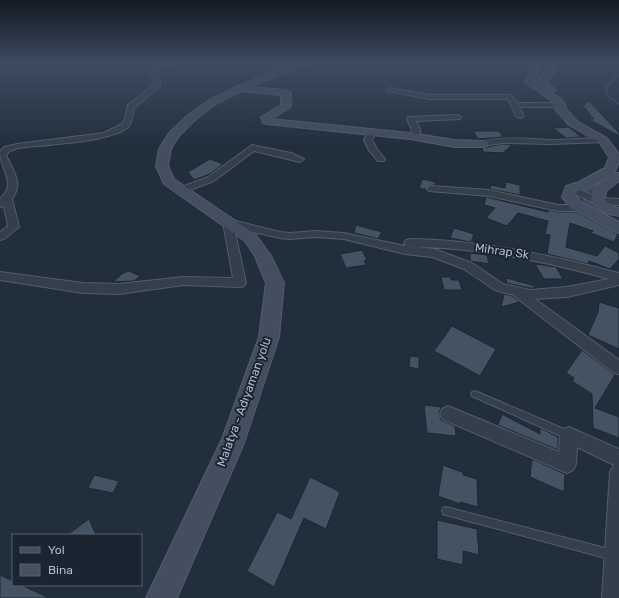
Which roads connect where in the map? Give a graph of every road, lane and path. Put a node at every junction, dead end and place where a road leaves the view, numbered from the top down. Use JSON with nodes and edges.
{"nodes":[{"id":1,"x":151,"y":91,"type":"edge"},
{"id":2,"x":235,"y":91,"type":"edge"},
{"id":3,"x":267,"y":91,"type":"edge"},
{"id":4,"x":394,"y":91,"type":"edge"},
{"id":5,"x":543,"y":91,"type":"edge"},
{"id":6,"x":553,"y":91,"type":"edge"},
{"id":7,"x":515,"y":105,"type":"junction"},
{"id":8,"x":561,"y":105,"type":"junction"},
{"id":9,"x":520,"y":116,"type":"dead end"},
{"id":10,"x":457,"y":117,"type":"dead end"},
{"id":11,"x":371,"y":133,"type":"junction"},
{"id":12,"x":606,"y":136,"type":"junction"},
{"id":13,"x":416,"y":137,"type":"junction"},
{"id":14,"x":483,"y":144,"type":"joint"},
{"id":15,"x":300,"y":159,"type":"dead end"},
{"id":16,"x":381,"y":159,"type":"dead end"},
{"id":17,"x":619,"y":175,"type":"edge"},
{"id":18,"x":432,"y":189,"type":"dead end"},
{"id":19,"x":571,"y":189,"type":"junction"},
{"id":20,"x":182,"y":190,"type":"junction"},
{"id":21,"x":598,"y":201,"type":"junction"},
{"id":22,"x":3,"y":202,"type":"edge"},
{"id":23,"x":582,"y":208,"type":"junction"},
{"id":24,"x":616,"y":208,"type":"edge"},
{"id":25,"x":228,"y":223,"type":"junction"},
{"id":26,"x":619,"y":228,"type":"edge"},
{"id":27,"x":0,"y":237,"type":"edge"},
{"id":28,"x":382,"y":245,"type":"junction"},
{"id":29,"x":0,"y":276,"type":"edge"},
{"id":30,"x":619,"y":277,"type":"edge"},
{"id":31,"x":619,"y":281,"type":"edge"},
{"id":32,"x":515,"y":292,"type":"junction"},
{"id":33,"x":619,"y":368,"type":"edge"},
{"id":34,"x":476,"y":394,"type":"dead end"},
{"id":35,"x":448,"y":414,"type":"dead end"},
{"id":36,"x":569,"y":435,"type":"junction"},
{"id":37,"x":619,"y":458,"type":"edge"},
{"id":38,"x":619,"y":472,"type":"edge"},
{"id":39,"x":446,"y":511,"type":"dead end"},
{"id":40,"x":614,"y":555,"type":"junction"},
{"id":41,"x":161,"y":598,"type":"edge"},
{"id":42,"x":613,"y":598,"type":"edge"}],
"edges":[{"from":1,"to":22,"type":"street"},
{"from":2,"to":20,"type":"main road","name":"Malatya - Adıyaman yolu"},
{"from":3,"to":11,"type":"main road"},
{"from":4,"to":7,"type":"street"},
{"from":5,"to":8,"type":"main road"},
{"from":6,"to":12,"type":"main road"},
{"from":7,"to":8,"type":"street"},
{"from":7,"to":9,"type":"street"},
{"from":8,"to":12,"type":"main road"},
{"from":10,"to":13,"type":"street"},
{"from":11,"to":13,"type":"main road"},
{"from":11,"to":16,"type":"street"},
{"from":12,"to":14,"type":"street"},
{"from":12,"to":19,"type":"main road"},
{"from":13,"to":14,"type":"main road"},
{"from":15,"to":20,"type":"street"},
{"from":17,"to":21,"type":"main road"},
{"from":18,"to":23,"type":"street"},
{"from":19,"to":21,"type":"street"},
{"from":19,"to":23,"type":"main road"},
{"from":20,"to":25,"type":"main road","name":"Malatya - Adıyaman yolu"},
{"from":21,"to":24,"type":"main road"},
{"from":22,"to":27,"type":"street"},
{"from":23,"to":26,"type":"main road"},
{"from":25,"to":28,"type":"street"},
{"from":25,"to":29,"type":"street"},
{"from":25,"to":41,"type":"main road","name":"Malatya - Adıyaman yolu"},
{"from":28,"to":30,"type":"street","name":"Mihrap Sk"},
{"from":28,"to":32,"type":"street"},
{"from":31,"to":32,"type":"street"},
{"from":32,"to":33,"type":"street"},
{"from":34,"to":36,"type":"lane"},
{"from":35,"to":36,"type":"street"},
{"from":36,"to":37,"type":"street"},
{"from":38,"to":40,"type":"street"},
{"from":39,"to":40,"type":"lane"},
{"from":40,"to":42,"type":"street"}]}
